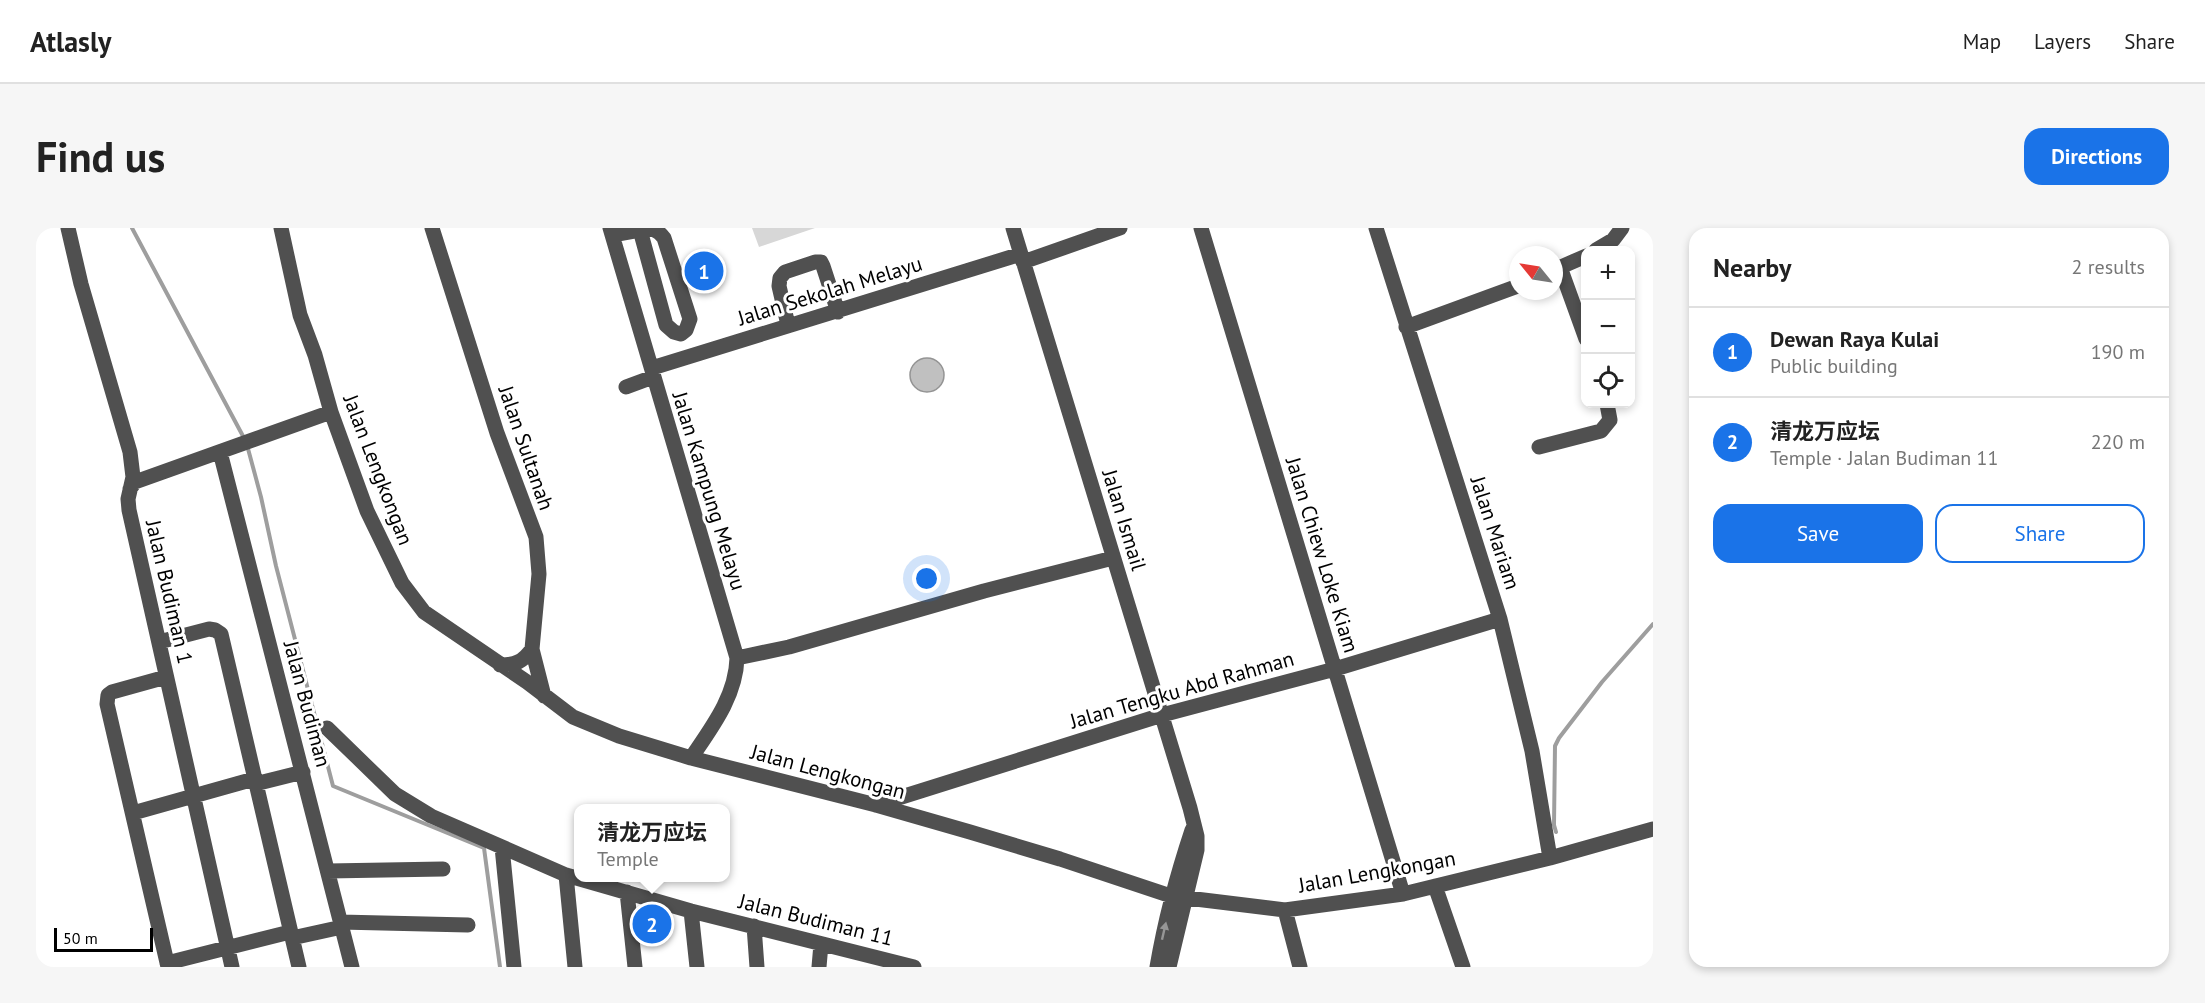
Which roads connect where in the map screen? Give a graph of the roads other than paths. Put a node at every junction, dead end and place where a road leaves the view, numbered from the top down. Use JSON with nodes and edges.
{"nodes":[{"id":1,"x":68,"y":228,"type":"edge"},
{"id":2,"x":281,"y":228,"type":"edge"},
{"id":3,"x":432,"y":228,"type":"edge"},
{"id":4,"x":1013,"y":228,"type":"edge"},
{"id":5,"x":1120,"y":228,"type":"edge"},
{"id":6,"x":1201,"y":228,"type":"edge"},
{"id":7,"x":1376,"y":228,"type":"edge"},
{"id":8,"x":1622,"y":228,"type":"edge"},
{"id":9,"x":640,"y":230,"type":"junction"},
{"id":10,"x":611,"y":232,"type":"edge"},
{"id":11,"x":1603,"y":246,"type":"edge"},
{"id":12,"x":1581,"y":257,"type":"edge"},
{"id":13,"x":1022,"y":258,"type":"junction"},
{"id":14,"x":1563,"y":266,"type":"edge"},
{"id":15,"x":1563,"y":283,"type":"edge"},
{"id":16,"x":1509,"y":289,"type":"edge"},
{"id":17,"x":838,"y":312,"type":"junction"},
{"id":18,"x":788,"y":325,"type":"junction"},
{"id":19,"x":1406,"y":327,"type":"junction"},
{"id":20,"x":1581,"y":327,"type":"edge"},
{"id":21,"x":653,"y":373,"type":"junction"},
{"id":22,"x":626,"y":387,"type":"dead end"},
{"id":23,"x":1608,"y":408,"type":"edge"},
{"id":24,"x":331,"y":412,"type":"junction"},
{"id":25,"x":1539,"y":447,"type":"dead end"},
{"id":26,"x":220,"y":452,"type":"junction"},
{"id":27,"x":130,"y":489,"type":"junction"},
{"id":28,"x":1113,"y":558,"type":"junction"},
{"id":29,"x":1500,"y":619,"type":"junction"},
{"id":30,"x":159,"y":642,"type":"junction"},
{"id":31,"x":532,"y":649,"type":"junction"},
{"id":32,"x":737,"y":658,"type":"junction"},
{"id":33,"x":500,"y":664,"type":"junction"},
{"id":34,"x":1335,"y":669,"type":"junction"},
{"id":35,"x":166,"y":677,"type":"junction"},
{"id":36,"x":544,"y":696,"type":"junction"},
{"id":37,"x":1162,"y":715,"type":"junction"},
{"id":38,"x":327,"y":728,"type":"dead end"},
{"id":39,"x":691,"y":758,"type":"junction"},
{"id":40,"x":303,"y":772,"type":"junction"},
{"id":41,"x":254,"y":781,"type":"junction"},
{"id":42,"x":193,"y":796,"type":"junction"},
{"id":43,"x":876,"y":805,"type":"junction"},
{"id":44,"x":133,"y":813,"type":"junction"},
{"id":45,"x":1653,"y":829,"type":"edge"},
{"id":46,"x":502,"y":847,"type":"junction"},
{"id":47,"x":1550,"y":858,"type":"junction"},
{"id":48,"x":443,"y":868,"type":"dead end"},
{"id":49,"x":328,"y":871,"type":"junction"},
{"id":50,"x":566,"y":875,"type":"junction"},
{"id":51,"x":574,"y":877,"type":"edge"},
{"id":52,"x":591,"y":882,"type":"edge"},
{"id":53,"x":1435,"y":886,"type":"junction"},
{"id":54,"x":627,"y":892,"type":"junction"},
{"id":55,"x":1403,"y":894,"type":"junction"},
{"id":56,"x":1178,"y":897,"type":"junction"},
{"id":57,"x":1285,"y":910,"type":"junction"},
{"id":58,"x":691,"y":911,"type":"junction"},
{"id":59,"x":341,"y":925,"type":"junction"},
{"id":60,"x":468,"y":925,"type":"dead end"},
{"id":61,"x":754,"y":926,"type":"junction"},
{"id":62,"x":291,"y":935,"type":"junction"},
{"id":63,"x":821,"y":944,"type":"junction"},
{"id":64,"x":228,"y":948,"type":"junction"},
{"id":65,"x":168,"y":965,"type":"edge"},
{"id":66,"x":232,"y":967,"type":"edge"},
{"id":67,"x":298,"y":967,"type":"edge"},
{"id":68,"x":352,"y":967,"type":"edge"},
{"id":69,"x":514,"y":967,"type":"edge"},
{"id":70,"x":574,"y":967,"type":"edge"},
{"id":71,"x":635,"y":967,"type":"edge"},
{"id":72,"x":697,"y":967,"type":"edge"},
{"id":73,"x":757,"y":967,"type":"edge"},
{"id":74,"x":819,"y":967,"type":"edge"},
{"id":75,"x":914,"y":967,"type":"edge"},
{"id":76,"x":1157,"y":967,"type":"edge"},
{"id":77,"x":1169,"y":967,"type":"edge"},
{"id":78,"x":1300,"y":967,"type":"edge"},
{"id":79,"x":1463,"y":967,"type":"edge"}],
"edges":[{"from":1,"to":27,"type":"street","name":"Jalan Budiman 1"},
{"from":2,"to":24,"type":"street","name":"Jalan Lengkongan"},
{"from":3,"to":31,"type":"street","name":"Jalan Sultanah"},
{"from":4,"to":13,"type":"street","name":"Jalan Ismail"},
{"from":5,"to":13,"type":"street","name":"Jalan Sekolah Melayu"},
{"from":6,"to":34,"type":"street","name":"Jalan Chiew Loke Kiam"},
{"from":7,"to":19,"type":"street","name":"Jalan Mariam"},
{"from":8,"to":11,"type":"street"},
{"from":9,"to":9,"type":"street"},
{"from":9,"to":10,"type":"street"},
{"from":10,"to":21,"type":"street","name":"Jalan Kampung Melayu"},
{"from":12,"to":14,"type":"street"},
{"from":13,"to":17,"type":"street","name":"Jalan Sekolah Melayu"},
{"from":13,"to":28,"type":"street","name":"Jalan Ismail"},
{"from":15,"to":20,"type":"street"},
{"from":16,"to":19,"type":"street"},
{"from":17,"to":18,"type":"street","name":"Jalan Sekolah Melayu"},
{"from":17,"to":18,"type":"street"},
{"from":18,"to":21,"type":"street","name":"Jalan Sekolah Melayu"},
{"from":19,"to":29,"type":"street","name":"Jalan Mariam"},
{"from":21,"to":22,"type":"street","name":"Jalan Sekolah Melayu"},
{"from":21,"to":32,"type":"street","name":"Jalan Kampung Melayu"},
{"from":23,"to":25,"type":"street"},
{"from":24,"to":26,"type":"street"},
{"from":24,"to":33,"type":"street","name":"Jalan Lengkongan"},
{"from":26,"to":27,"type":"street"},
{"from":26,"to":40,"type":"street","name":"Jalan Budiman"},
{"from":27,"to":30,"type":"street","name":"Jalan Budiman 1"},
{"from":28,"to":32,"type":"street"},
{"from":28,"to":37,"type":"street","name":"Jalan Ismail"},
{"from":29,"to":34,"type":"street","name":"Jalan Tengku Abd Rahman"},
{"from":29,"to":47,"type":"street","name":"Jalan Mariam"},
{"from":30,"to":35,"type":"street","name":"Jalan Budiman 1"},
{"from":30,"to":41,"type":"street"},
{"from":31,"to":33,"type":"street"},
{"from":31,"to":36,"type":"street","name":"Jalan Sultanah"},
{"from":32,"to":39,"type":"street","name":"Jalan Kampung Melayu"},
{"from":33,"to":36,"type":"street","name":"Jalan Lengkongan"},
{"from":34,"to":37,"type":"street","name":"Jalan Tengku Abd Rahman"},
{"from":34,"to":55,"type":"street","name":"Jalan Chiew Loke Kiam"},
{"from":35,"to":42,"type":"street","name":"Jalan Budiman 1"},
{"from":35,"to":44,"type":"street"},
{"from":36,"to":39,"type":"street","name":"Jalan Lengkongan"},
{"from":37,"to":43,"type":"street","name":"Jalan Tengku Abd Rahman"},
{"from":37,"to":56,"type":"street","name":"Jalan Ismail"},
{"from":38,"to":46,"type":"street","name":"Jalan Budiman 11"},
{"from":39,"to":43,"type":"street","name":"Jalan Lengkongan"},
{"from":40,"to":41,"type":"street"},
{"from":40,"to":49,"type":"street","name":"Jalan Budiman"},
{"from":41,"to":42,"type":"street"},
{"from":41,"to":62,"type":"street"},
{"from":42,"to":44,"type":"street"},
{"from":42,"to":64,"type":"street","name":"Jalan Budiman 1"},
{"from":43,"to":56,"type":"street","name":"Jalan Lengkongan"},
{"from":44,"to":65,"type":"street"},
{"from":45,"to":47,"type":"street","name":"Jalan Lengkongan"},
{"from":46,"to":50,"type":"street","name":"Jalan Budiman 11"},
{"from":46,"to":69,"type":"street"},
{"from":47,"to":53,"type":"street","name":"Jalan Lengkongan"},
{"from":48,"to":49,"type":"street"},
{"from":49,"to":59,"type":"street","name":"Jalan Budiman"},
{"from":50,"to":51,"type":"street","name":"Jalan Budiman 11"},
{"from":50,"to":70,"type":"street"},
{"from":52,"to":54,"type":"street","name":"Jalan Budiman 11"},
{"from":53,"to":55,"type":"street","name":"Jalan Lengkongan"},
{"from":53,"to":79,"type":"street"},
{"from":54,"to":58,"type":"street","name":"Jalan Budiman 11"},
{"from":54,"to":71,"type":"street"},
{"from":55,"to":57,"type":"street","name":"Jalan Lengkongan"},
{"from":56,"to":57,"type":"street","name":"Jalan Lengkongan"},
{"from":76,"to":56,"type":"street","name":"Jalan Ismail","one_way":true},
{"from":56,"to":77,"type":"street","name":"Jalan Ismail"},
{"from":57,"to":78,"type":"street"},
{"from":58,"to":61,"type":"street","name":"Jalan Budiman 11"},
{"from":58,"to":72,"type":"street"},
{"from":59,"to":60,"type":"street"},
{"from":59,"to":62,"type":"street"},
{"from":59,"to":68,"type":"street","name":"Jalan Budiman"},
{"from":61,"to":63,"type":"street","name":"Jalan Budiman 11"},
{"from":61,"to":73,"type":"street"},
{"from":62,"to":64,"type":"street"},
{"from":62,"to":67,"type":"street"},
{"from":63,"to":74,"type":"street"},
{"from":63,"to":75,"type":"street","name":"Jalan Budiman 11"},
{"from":64,"to":65,"type":"street"},
{"from":64,"to":66,"type":"street","name":"Jalan Budiman 1"}]}
